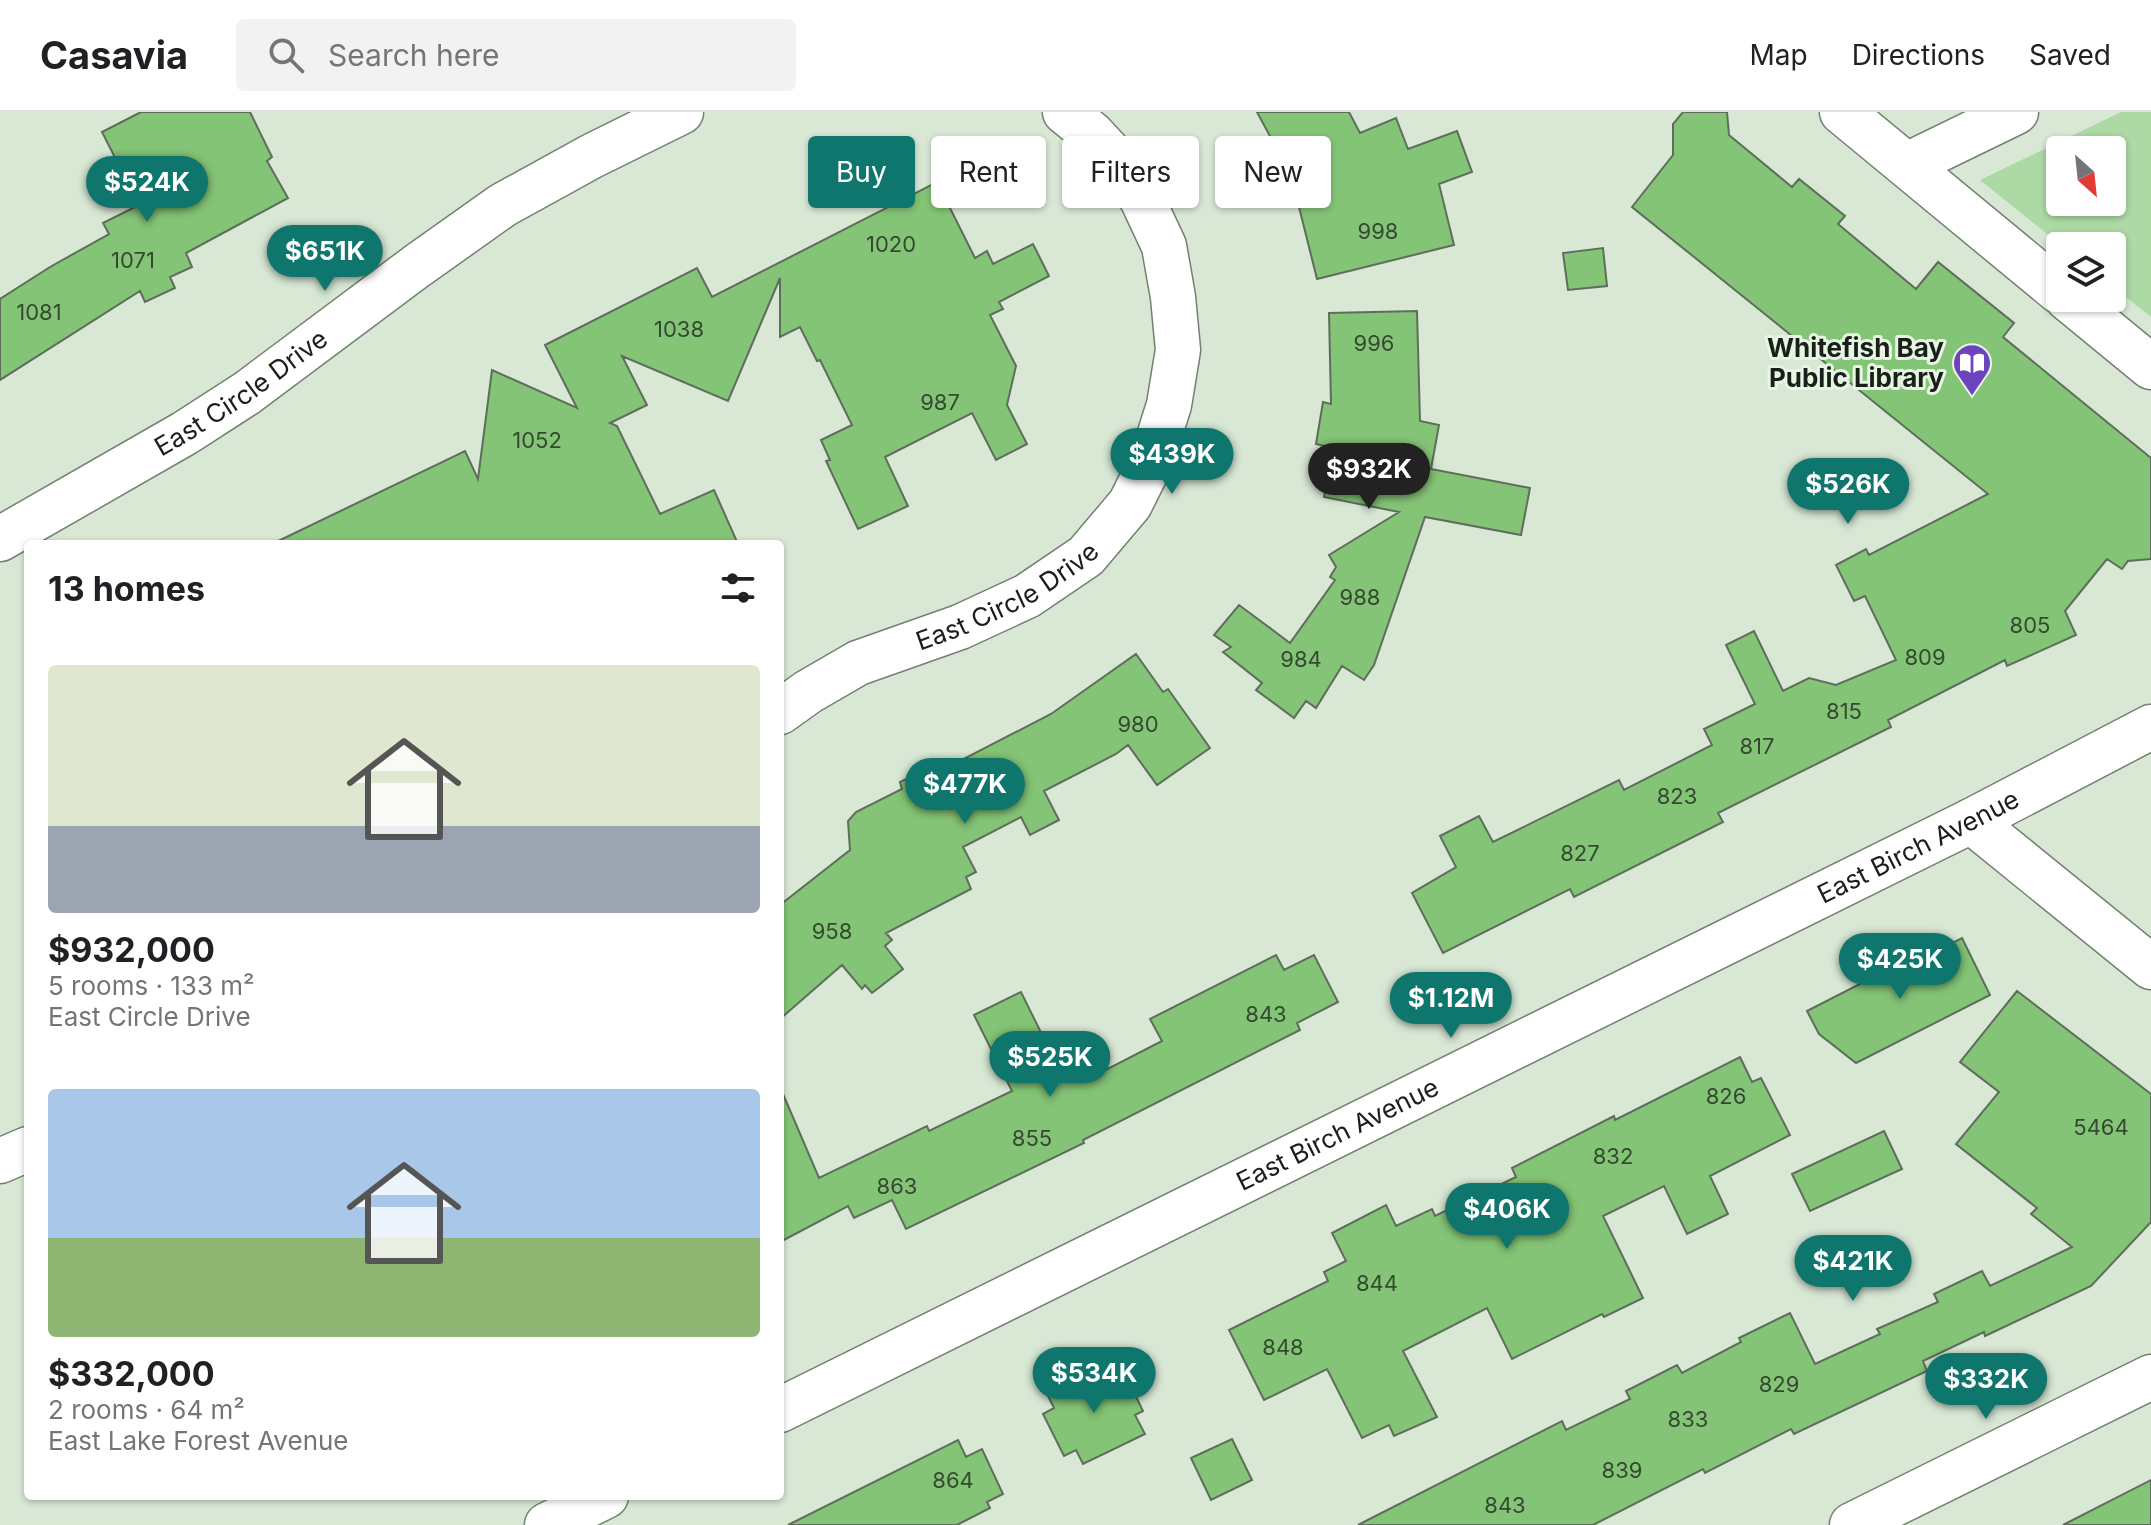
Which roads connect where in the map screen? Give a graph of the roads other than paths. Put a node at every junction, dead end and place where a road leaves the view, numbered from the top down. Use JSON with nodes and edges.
{"nodes":[{"id":1,"x":681,"y":112,"type":"edge"},
{"id":2,"x":1065,"y":112,"type":"edge"},
{"id":3,"x":1842,"y":112,"type":"edge"},
{"id":4,"x":2016,"y":112,"type":"edge"},
{"id":5,"x":1907,"y":165,"type":"junction"},
{"id":6,"x":2046,"y":280,"type":"edge"},
{"id":7,"x":2084,"y":312,"type":"edge"},
{"id":8,"x":2151,"y":367,"type":"edge"},
{"id":9,"x":0,"y":539,"type":"edge"},
{"id":10,"x":784,"y":709,"type":"edge"},
{"id":11,"x":2151,"y":727,"type":"edge"},
{"id":12,"x":1971,"y":821,"type":"junction"},
{"id":13,"x":2151,"y":967,"type":"edge"},
{"id":14,"x":24,"y":1151,"type":"edge"},
{"id":15,"x":0,"y":1161,"type":"edge"},
{"id":16,"x":2151,"y":1377,"type":"edge"},
{"id":17,"x":784,"y":1408,"type":"edge"},
{"id":18,"x":598,"y":1500,"type":"edge"},
{"id":19,"x":547,"y":1525,"type":"edge"},
{"id":20,"x":1852,"y":1525,"type":"edge"}],
"edges":[{"from":1,"to":9,"type":"street","name":"East Circle Drive"},
{"from":2,"to":10,"type":"street","name":"East Circle Drive"},
{"from":3,"to":5,"type":"street"},
{"from":4,"to":5,"type":"street"},
{"from":5,"to":6,"type":"street"},
{"from":7,"to":8,"type":"street"},
{"from":11,"to":12,"type":"street","name":"East Birch Avenue"},
{"from":12,"to":13,"type":"street"},
{"from":12,"to":17,"type":"street","name":"East Birch Avenue"},
{"from":14,"to":15,"type":"street"},
{"from":16,"to":20,"type":"street"},
{"from":18,"to":19,"type":"street"}]}
